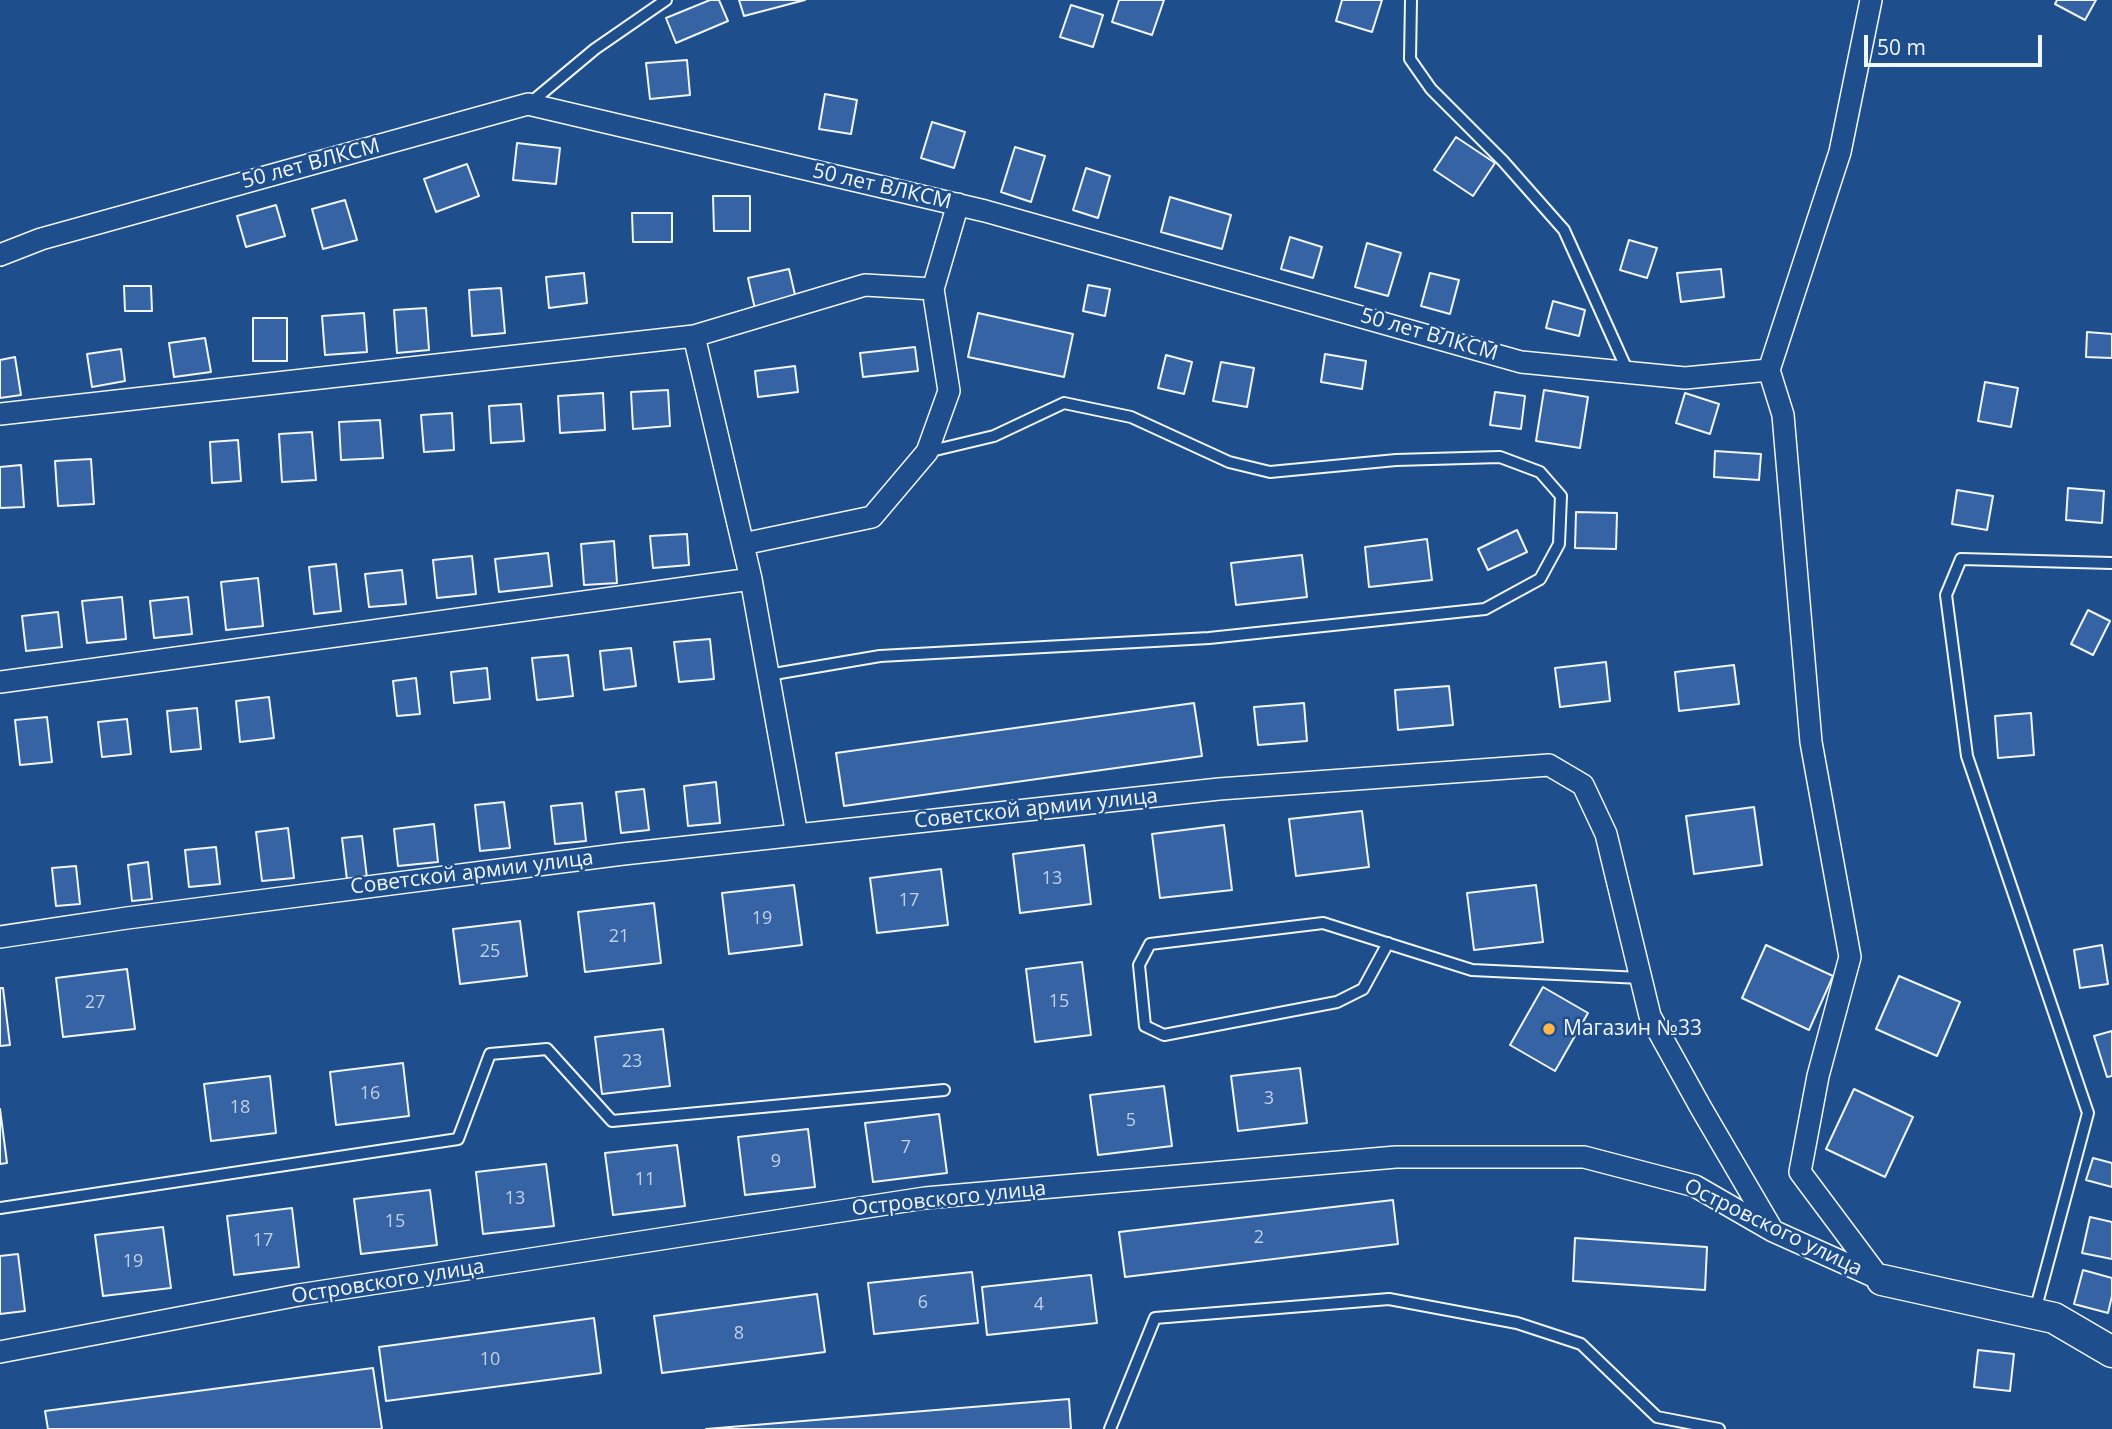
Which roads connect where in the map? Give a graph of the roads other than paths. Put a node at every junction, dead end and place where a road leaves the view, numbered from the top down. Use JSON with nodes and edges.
{"nodes":[{"id":1,"x":666,"y":0,"type":"edge"},
{"id":2,"x":1411,"y":0,"type":"edge"},
{"id":3,"x":1871,"y":0,"type":"edge"},
{"id":4,"x":528,"y":104,"type":"junction"},
{"id":5,"x":958,"y":204,"type":"junction"},
{"id":6,"x":0,"y":256,"type":"edge"},
{"id":7,"x":933,"y":289,"type":"junction"},
{"id":8,"x":694,"y":336,"type":"junction"},
{"id":9,"x":1769,"y":370,"type":"junction"},
{"id":10,"x":1628,"y":372,"type":"junction"},
{"id":11,"x":0,"y":414,"type":"edge"},
{"id":12,"x":927,"y":452,"type":"junction"},
{"id":13,"x":743,"y":544,"type":"junction"},
{"id":14,"x":2112,"y":564,"type":"edge"},
{"id":15,"x":751,"y":579,"type":"junction"},
{"id":16,"x":768,"y":675,"type":"junction"},
{"id":17,"x":0,"y":682,"type":"edge"},
{"id":18,"x":797,"y":835,"type":"junction"},
{"id":19,"x":0,"y":931,"type":"edge"},
{"id":20,"x":0,"y":937,"type":"edge"},
{"id":21,"x":1388,"y":943,"type":"junction"},
{"id":22,"x":1641,"y":978,"type":"junction"},
{"id":23,"x":944,"y":1090,"type":"dead end"},
{"id":24,"x":0,"y":1208,"type":"edge"},
{"id":25,"x":1773,"y":1231,"type":"junction"},
{"id":26,"x":1882,"y":1280,"type":"junction"},
{"id":27,"x":2035,"y":1314,"type":"junction"},
{"id":28,"x":0,"y":1352,"type":"edge"},
{"id":29,"x":2112,"y":1352,"type":"edge"},
{"id":30,"x":1110,"y":1429,"type":"edge"},
{"id":31,"x":1719,"y":1429,"type":"edge"}],
"edges":[{"from":1,"to":4,"type":"lane"},
{"from":2,"to":10,"type":"lane"},
{"from":3,"to":9,"type":"street"},
{"from":4,"to":5,"type":"street","name":"50 лет ВЛКСМ"},
{"from":4,"to":6,"type":"street","name":"50 лет ВЛКСМ"},
{"from":5,"to":7,"type":"street"},
{"from":5,"to":10,"type":"street","name":"50 лет ВЛКСМ"},
{"from":7,"to":8,"type":"street"},
{"from":7,"to":12,"type":"street"},
{"from":8,"to":11,"type":"street"},
{"from":8,"to":13,"type":"street"},
{"from":9,"to":10,"type":"street","name":"50 лет ВЛКСМ"},
{"from":9,"to":26,"type":"street"},
{"from":12,"to":13,"type":"street"},
{"from":12,"to":16,"type":"lane"},
{"from":13,"to":15,"type":"street"},
{"from":14,"to":27,"type":"lane"},
{"from":15,"to":16,"type":"street"},
{"from":15,"to":17,"type":"street"},
{"from":16,"to":18,"type":"street"},
{"from":18,"to":20,"type":"street","name":"Советской армии улица"},
{"from":18,"to":22,"type":"street","name":"Советской армии улица"},
{"from":19,"to":20,"type":"street"},
{"from":21,"to":21,"type":"lane"},
{"from":21,"to":22,"type":"lane"},
{"from":22,"to":25,"type":"street","name":"Советской армии улица"},
{"from":23,"to":24,"type":"lane"},
{"from":25,"to":26,"type":"street","name":"Островского улица"},
{"from":25,"to":28,"type":"street","name":"Островского улица"},
{"from":26,"to":27,"type":"street"},
{"from":27,"to":29,"type":"street"},
{"from":30,"to":31,"type":"lane"}]}
